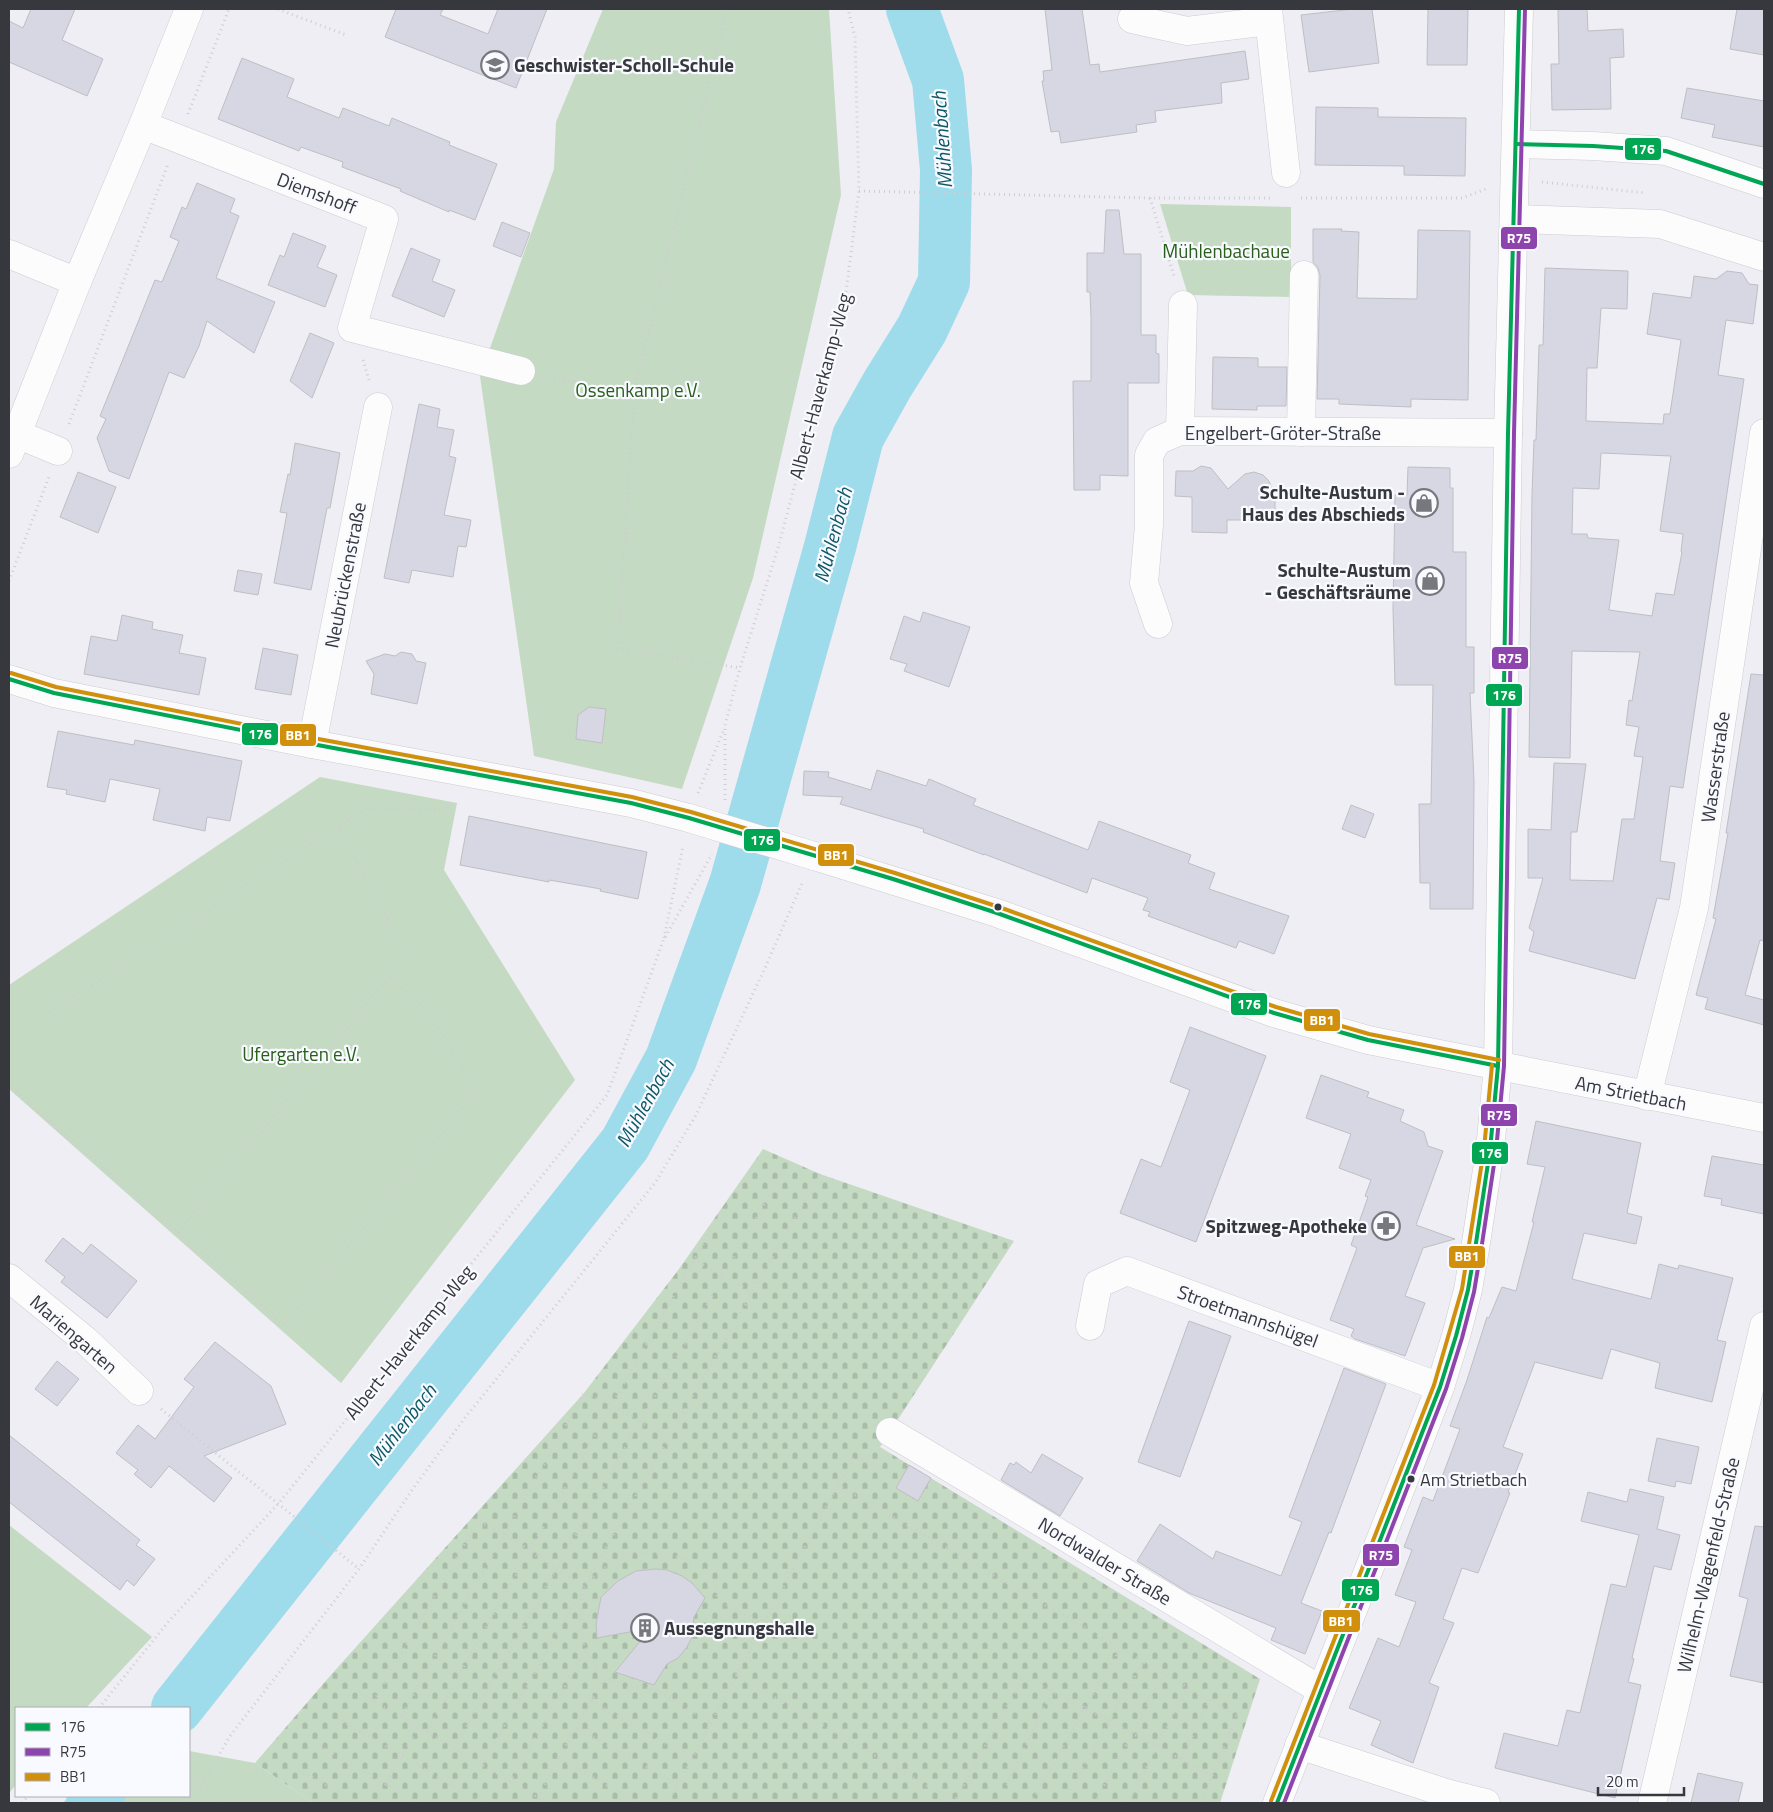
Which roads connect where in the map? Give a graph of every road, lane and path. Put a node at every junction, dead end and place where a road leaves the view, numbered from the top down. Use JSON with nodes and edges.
{"nodes":[{"id":1,"x":187,"y":9,"type":"edge"},
{"id":2,"x":229,"y":9,"type":"edge"},
{"id":3,"x":278,"y":9,"type":"edge"},
{"id":4,"x":727,"y":9,"type":"edge"},
{"id":5,"x":848,"y":9,"type":"edge"},
{"id":6,"x":1519,"y":9,"type":"edge"},
{"id":7,"x":1269,"y":15,"type":"edge"},
{"id":8,"x":1132,"y":19,"type":"dead end"},
{"id":9,"x":346,"y":35,"type":"dead end"},
{"id":10,"x":143,"y":125,"type":"junction"},
{"id":11,"x":178,"y":139,"type":"junction"},
{"id":12,"x":1516,"y":144,"type":"junction"},
{"id":13,"x":1286,"y":173,"type":"dead end"},
{"id":14,"x":1515,"y":179,"type":"junction"},
{"id":15,"x":1764,"y":184,"type":"edge"},
{"id":16,"x":859,"y":192,"type":"junction"},
{"id":17,"x":1150,"y":198,"type":"junction"},
{"id":18,"x":1277,"y":198,"type":"dead end"},
{"id":19,"x":1296,"y":198,"type":"dead end"},
{"id":20,"x":1514,"y":219,"type":"junction"},
{"id":21,"x":9,"y":254,"type":"edge"},
{"id":22,"x":1764,"y":257,"type":"edge"},
{"id":23,"x":1304,"y":275,"type":"dead end"},
{"id":24,"x":76,"y":282,"type":"junction"},
{"id":25,"x":1183,"y":305,"type":"joint"},
{"id":26,"x":352,"y":328,"type":"junction"},
{"id":27,"x":521,"y":371,"type":"joint"},
{"id":28,"x":634,"y":393,"type":"junction"},
{"id":29,"x":378,"y":407,"type":"joint"},
{"id":30,"x":1180,"y":431,"type":"junction"},
{"id":31,"x":1301,"y":432,"type":"junction"},
{"id":32,"x":1508,"y":433,"type":"junction"},
{"id":33,"x":1764,"y":434,"type":"edge"},
{"id":34,"x":13,"y":444,"type":"edge"},
{"id":35,"x":58,"y":451,"type":"junction"},
{"id":36,"x":9,"y":581,"type":"edge"},
{"id":37,"x":1158,"y":624,"type":"dead end"},
{"id":38,"x":740,"y":668,"type":"junction"},
{"id":39,"x":9,"y":679,"type":"edge"},
{"id":40,"x":725,"y":725,"type":"junction"},
{"id":41,"x":312,"y":744,"type":"junction"},
{"id":42,"x":725,"y":756,"type":"dead end"},
{"id":43,"x":458,"y":771,"type":"junction"},
{"id":44,"x":688,"y":818,"type":"junction"},
{"id":45,"x":338,"y":826,"type":"junction"},
{"id":46,"x":814,"y":856,"type":"junction"},
{"id":47,"x":389,"y":977,"type":"junction"},
{"id":48,"x":45,"y":1015,"type":"dead end"},
{"id":49,"x":1498,"y":1066,"type":"junction"},
{"id":50,"x":12,"y":1088,"type":"dead end"},
{"id":51,"x":1648,"y":1096,"type":"junction"},
{"id":52,"x":1764,"y":1118,"type":"edge"},
{"id":53,"x":785,"y":1168,"type":"dead end"},
{"id":54,"x":820,"y":1174,"type":"dead end"},
{"id":55,"x":711,"y":1230,"type":"dead end"},
{"id":56,"x":178,"y":1232,"type":"junction"},
{"id":57,"x":694,"y":1260,"type":"junction"},
{"id":58,"x":723,"y":1276,"type":"junction"},
{"id":59,"x":9,"y":1278,"type":"edge"},
{"id":60,"x":752,"y":1292,"type":"junction"},
{"id":61,"x":1090,"y":1326,"type":"dead end"},
{"id":62,"x":1764,"y":1326,"type":"edge"},
{"id":63,"x":1440,"y":1387,"type":"junction"},
{"id":64,"x":139,"y":1391,"type":"joint"},
{"id":65,"x":612,"y":1405,"type":"junction"},
{"id":66,"x":640,"y":1421,"type":"junction"},
{"id":67,"x":890,"y":1432,"type":"dead end"},
{"id":68,"x":669,"y":1438,"type":"junction"},
{"id":69,"x":913,"y":1446,"type":"junction"},
{"id":70,"x":838,"y":1485,"type":"junction"},
{"id":71,"x":279,"y":1504,"type":"junction"},
{"id":72,"x":504,"y":1534,"type":"junction"},
{"id":73,"x":529,"y":1552,"type":"junction"},
{"id":74,"x":359,"y":1569,"type":"junction"},
{"id":75,"x":556,"y":1570,"type":"junction"},
{"id":76,"x":584,"y":1587,"type":"junction"},
{"id":77,"x":764,"y":1625,"type":"junction"},
{"id":78,"x":1121,"y":1648,"type":"junction"},
{"id":79,"x":586,"y":1650,"type":"junction"},
{"id":80,"x":1143,"y":1662,"type":"junction"},
{"id":81,"x":1164,"y":1674,"type":"junction"},
{"id":82,"x":736,"y":1675,"type":"junction"},
{"id":83,"x":605,"y":1678,"type":"junction"},
{"id":84,"x":1187,"y":1687,"type":"junction"},
{"id":85,"x":1321,"y":1690,"type":"junction"},
{"id":86,"x":358,"y":1692,"type":"dead end"},
{"id":87,"x":1052,"y":1692,"type":"junction"},
{"id":88,"x":1210,"y":1700,"type":"junction"},
{"id":89,"x":374,"y":1701,"type":"junction"},
{"id":90,"x":591,"y":1701,"type":"junction"},
{"id":91,"x":100,"y":1707,"type":"edge"},
{"id":92,"x":1084,"y":1708,"type":"junction"},
{"id":93,"x":401,"y":1717,"type":"junction"},
{"id":94,"x":338,"y":1718,"type":"dead end"},
{"id":95,"x":1109,"y":1721,"type":"junction"},
{"id":96,"x":711,"y":1723,"type":"junction"},
{"id":97,"x":418,"y":1727,"type":"junction"},
{"id":98,"x":576,"y":1728,"type":"junction"},
{"id":99,"x":427,"y":1732,"type":"junction"},
{"id":100,"x":1132,"y":1734,"type":"junction"},
{"id":101,"x":1299,"y":1745,"type":"junction"},
{"id":102,"x":320,"y":1746,"type":"dead end"},
{"id":103,"x":1156,"y":1746,"type":"junction"},
{"id":104,"x":454,"y":1748,"type":"junction"},
{"id":105,"x":402,"y":1757,"type":"junction"},
{"id":106,"x":558,"y":1758,"type":"junction"},
{"id":107,"x":692,"y":1758,"type":"junction"},
{"id":108,"x":1181,"y":1759,"type":"junction"},
{"id":109,"x":482,"y":1765,"type":"junction"},
{"id":110,"x":299,"y":1770,"type":"dead end"},
{"id":111,"x":1212,"y":1776,"type":"junction"},
{"id":112,"x":204,"y":1780,"type":"junction"},
{"id":113,"x":510,"y":1782,"type":"junction"},
{"id":114,"x":386,"y":1784,"type":"junction"},
{"id":115,"x":678,"y":1784,"type":"junction"},
{"id":116,"x":538,"y":1798,"type":"junction"},
{"id":117,"x":1444,"y":1798,"type":"edge"},
{"id":118,"x":187,"y":1803,"type":"edge"},
{"id":119,"x":220,"y":1803,"type":"edge"},
{"id":120,"x":358,"y":1803,"type":"edge"},
{"id":121,"x":376,"y":1803,"type":"edge"},
{"id":122,"x":419,"y":1803,"type":"edge"},
{"id":123,"x":482,"y":1803,"type":"edge"},
{"id":124,"x":547,"y":1803,"type":"edge"},
{"id":125,"x":639,"y":1803,"type":"edge"},
{"id":126,"x":668,"y":1803,"type":"edge"},
{"id":127,"x":956,"y":1803,"type":"edge"},
{"id":128,"x":998,"y":1803,"type":"edge"},
{"id":129,"x":1031,"y":1803,"type":"edge"},
{"id":130,"x":1063,"y":1803,"type":"edge"},
{"id":131,"x":1096,"y":1803,"type":"edge"},
{"id":132,"x":1128,"y":1803,"type":"edge"},
{"id":133,"x":1201,"y":1803,"type":"edge"},
{"id":134,"x":1277,"y":1803,"type":"edge"},
{"id":135,"x":1486,"y":1803,"type":"edge"},
{"id":136,"x":1652,"y":1803,"type":"edge"}],
"edges":[{"from":1,"to":10,"type":"street"},
{"from":2,"to":11,"type":"path"},
{"from":3,"to":9,"type":"path"},
{"from":4,"to":28,"type":"path"},
{"from":5,"to":16,"type":"path","name":"Albert-Haverkamp-Weg"},
{"from":6,"to":12,"type":"street"},
{"from":7,"to":8,"type":"street"},
{"from":7,"to":13,"type":"street"},
{"from":10,"to":11,"type":"street","name":"Diemshoff"},
{"from":10,"to":24,"type":"street"},
{"from":11,"to":26,"type":"street","name":"Diemshoff"},
{"from":11,"to":35,"type":"path"},
{"from":12,"to":14,"type":"street"},
{"from":12,"to":15,"type":"street"},
{"from":14,"to":19,"type":"path"},
{"from":14,"to":20,"type":"street"},
{"from":16,"to":17,"type":"path"},
{"from":16,"to":38,"type":"path","name":"Albert-Haverkamp-Weg"},
{"from":17,"to":18,"type":"path"},
{"from":17,"to":25,"type":"path"},
{"from":20,"to":22,"type":"street"},
{"from":20,"to":32,"type":"street"},
{"from":21,"to":24,"type":"street"},
{"from":23,"to":31,"type":"street"},
{"from":24,"to":34,"type":"street"},
{"from":25,"to":30,"type":"street"},
{"from":26,"to":27,"type":"street"},
{"from":26,"to":29,"type":"path"},
{"from":27,"to":28,"type":"path"},
{"from":28,"to":38,"type":"path"},
{"from":29,"to":41,"type":"street","name":"Neubrückenstraße"},
{"from":30,"to":31,"type":"street","name":"Engelbert-Gröter-Straße"},
{"from":30,"to":37,"type":"street","name":"Engelbert-Gröter-Straße"},
{"from":31,"to":32,"type":"street","name":"Engelbert-Gröter-Straße"},
{"from":32,"to":49,"type":"street"},
{"from":33,"to":51,"type":"street","name":"Wasserstraße"},
{"from":34,"to":35,"type":"street"},
{"from":35,"to":36,"type":"path"},
{"from":38,"to":40,"type":"path","name":"Albert-Haverkamp-Weg"},
{"from":39,"to":41,"type":"street"},
{"from":40,"to":42,"type":"path","name":"Albert-Haverkamp-Weg"},
{"from":40,"to":44,"type":"path","name":"Albert-Haverkamp-Weg"},
{"from":41,"to":43,"type":"street"},
{"from":43,"to":44,"type":"street"},
{"from":43,"to":45,"type":"path"},
{"from":44,"to":46,"type":"street","bridge":true},
{"from":44,"to":71,"type":"path","name":"Albert-Haverkamp-Weg"},
{"from":45,"to":47,"type":"path"},
{"from":45,"to":48,"type":"path"},
{"from":46,"to":49,"type":"street"},
{"from":46,"to":74,"type":"path"},
{"from":47,"to":56,"type":"path"},
{"from":47,"to":56,"type":"path"},
{"from":49,"to":51,"type":"street","name":"Am Strietbach"},
{"from":49,"to":63,"type":"street"},
{"from":50,"to":56,"type":"path"},
{"from":51,"to":52,"type":"street","name":"Am Strietbach"},
{"from":53,"to":58,"type":"path"},
{"from":54,"to":60,"type":"path"},
{"from":55,"to":57,"type":"path"},
{"from":57,"to":58,"type":"path"},
{"from":57,"to":65,"type":"path"},
{"from":58,"to":60,"type":"path"},
{"from":58,"to":66,"type":"path"},
{"from":59,"to":64,"type":"street","name":"Mariengarten"},
{"from":60,"to":68,"type":"path"},
{"from":61,"to":63,"type":"street","name":"Stroetmannshügel"},
{"from":62,"to":136,"type":"street","name":"Wilhelm-Wagenfeld-Straße"},
{"from":63,"to":85,"type":"street"},
{"from":64,"to":71,"type":"path"},
{"from":65,"to":66,"type":"path"},
{"from":65,"to":72,"type":"path"},
{"from":65,"to":73,"type":"path"},
{"from":66,"to":68,"type":"path"},
{"from":66,"to":75,"type":"path"},
{"from":67,"to":69,"type":"street","name":"Nordwalder Straße"},
{"from":68,"to":76,"type":"path"},
{"from":69,"to":70,"type":"path"},
{"from":69,"to":85,"type":"street","name":"Nordwalder Straße"},
{"from":70,"to":77,"type":"path"},
{"from":70,"to":78,"type":"path"},
{"from":71,"to":74,"type":"path"},
{"from":71,"to":91,"type":"path","name":"Albert-Haverkamp-Weg"},
{"from":72,"to":73,"type":"path"},
{"from":72,"to":89,"type":"path"},
{"from":72,"to":93,"type":"path"},
{"from":73,"to":75,"type":"path"},
{"from":73,"to":99,"type":"path"},
{"from":74,"to":112,"type":"path"},
{"from":75,"to":76,"type":"path"},
{"from":75,"to":104,"type":"path"},
{"from":76,"to":77,"type":"path"},
{"from":76,"to":79,"type":"path"},
{"from":76,"to":109,"type":"path"},
{"from":77,"to":82,"type":"path"},
{"from":78,"to":80,"type":"path"},
{"from":78,"to":92,"type":"path"},
{"from":79,"to":83,"type":"path"},
{"from":79,"to":113,"type":"path"},
{"from":80,"to":81,"type":"path"},
{"from":80,"to":95,"type":"path"},
{"from":81,"to":84,"type":"path"},
{"from":81,"to":100,"type":"path"},
{"from":82,"to":96,"type":"path"},
{"from":82,"to":127,"type":"path"},
{"from":83,"to":90,"type":"path"},
{"from":83,"to":96,"type":"path"},
{"from":84,"to":88,"type":"path"},
{"from":84,"to":103,"type":"path"},
{"from":85,"to":101,"type":"street"},
{"from":86,"to":89,"type":"path"},
{"from":87,"to":92,"type":"path"},
{"from":87,"to":127,"type":"path"},
{"from":87,"to":128,"type":"path"},
{"from":88,"to":108,"type":"path"},
{"from":88,"to":111,"type":"path"},
{"from":89,"to":93,"type":"path"},
{"from":90,"to":98,"type":"path"},
{"from":90,"to":107,"type":"path"},
{"from":92,"to":95,"type":"path"},
{"from":92,"to":129,"type":"path"},
{"from":93,"to":97,"type":"path"},
{"from":94,"to":105,"type":"path"},
{"from":95,"to":100,"type":"path"},
{"from":95,"to":130,"type":"path"},
{"from":96,"to":107,"type":"path"},
{"from":97,"to":99,"type":"path"},
{"from":97,"to":105,"type":"path"},
{"from":98,"to":106,"type":"path"},
{"from":98,"to":115,"type":"path"},
{"from":99,"to":104,"type":"path"},
{"from":100,"to":103,"type":"path"},
{"from":100,"to":131,"type":"path"},
{"from":101,"to":117,"type":"street"},
{"from":101,"to":134,"type":"street"},
{"from":102,"to":114,"type":"path"},
{"from":103,"to":108,"type":"path"},
{"from":103,"to":132,"type":"path"},
{"from":104,"to":109,"type":"path"},
{"from":105,"to":114,"type":"path"},
{"from":105,"to":123,"type":"path"},
{"from":106,"to":116,"type":"path"},
{"from":106,"to":125,"type":"path"},
{"from":107,"to":115,"type":"path"},
{"from":108,"to":111,"type":"path"},
{"from":109,"to":113,"type":"path"},
{"from":110,"to":120,"type":"path"},
{"from":111,"to":133,"type":"path"},
{"from":112,"to":118,"type":"path"},
{"from":112,"to":119,"type":"path"},
{"from":113,"to":116,"type":"path"},
{"from":114,"to":121,"type":"path"},
{"from":114,"to":122,"type":"path"},
{"from":115,"to":126,"type":"path"},
{"from":116,"to":124,"type":"path"},
{"from":117,"to":135,"type":"street"}]}
